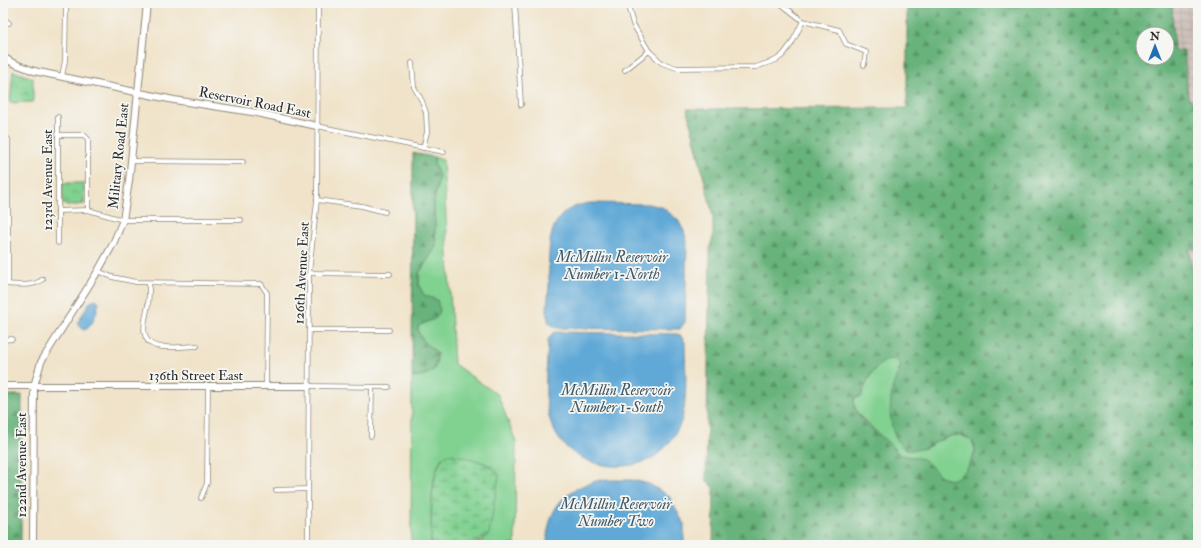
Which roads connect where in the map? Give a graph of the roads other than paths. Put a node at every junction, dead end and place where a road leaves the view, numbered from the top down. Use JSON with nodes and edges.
{"nodes":[{"id":1,"x":147,"y":3,"type":"edge"},
{"id":2,"x":318,"y":3,"type":"edge"},
{"id":3,"x":515,"y":3,"type":"edge"},
{"id":4,"x":627,"y":3,"type":"edge"},
{"id":5,"x":780,"y":3,"type":"edge"},
{"id":6,"x":66,"y":8,"type":"dead end"},
{"id":7,"x":3,"y":18,"type":"edge"},
{"id":8,"x":803,"y":21,"type":"junction"},
{"id":9,"x":8,"y":23,"type":"dead end"},
{"id":10,"x":649,"y":51,"type":"junction"},
{"id":11,"x":3,"y":57,"type":"edge"},
{"id":12,"x":412,"y":63,"type":"dead end"},
{"id":13,"x":864,"y":65,"type":"dead end"},
{"id":14,"x":625,"y":70,"type":"dead end"},
{"id":15,"x":62,"y":76,"type":"junction"},
{"id":16,"x":137,"y":92,"type":"junction"},
{"id":17,"x":521,"y":105,"type":"dead end"},
{"id":18,"x":58,"y":117,"type":"dead end"},
{"id":19,"x":316,"y":126,"type":"junction"},
{"id":20,"x":58,"y":135,"type":"junction"},
{"id":21,"x":5,"y":139,"type":"edge"},
{"id":22,"x":422,"y":148,"type":"junction"},
{"id":23,"x":444,"y":152,"type":"dead end"},
{"id":24,"x":131,"y":161,"type":"junction"},
{"id":25,"x":243,"y":162,"type":"dead end"},
{"id":26,"x":5,"y":193,"type":"edge"},
{"id":27,"x":316,"y":200,"type":"junction"},
{"id":28,"x":88,"y":210,"type":"junction"},
{"id":29,"x":58,"y":211,"type":"junction"},
{"id":30,"x":385,"y":212,"type":"dead end"},
{"id":31,"x":123,"y":220,"type":"junction"},
{"id":32,"x":241,"y":220,"type":"dead end"},
{"id":33,"x":58,"y":243,"type":"dead end"},
{"id":34,"x":98,"y":271,"type":"junction"},
{"id":35,"x":309,"y":273,"type":"junction"},
{"id":36,"x":390,"y":274,"type":"dead end"},
{"id":37,"x":43,"y":279,"type":"dead end"},
{"id":38,"x":149,"y":283,"type":"junction"},
{"id":39,"x":5,"y":284,"type":"edge"},
{"id":40,"x":309,"y":330,"type":"junction"},
{"id":41,"x":389,"y":330,"type":"dead end"},
{"id":42,"x":12,"y":339,"type":"dead end"},
{"id":43,"x":3,"y":340,"type":"edge"},
{"id":44,"x":197,"y":346,"type":"dead end"},
{"id":45,"x":3,"y":386,"type":"edge"},
{"id":46,"x":34,"y":386,"type":"junction"},
{"id":47,"x":208,"y":386,"type":"junction"},
{"id":48,"x":266,"y":386,"type":"junction"},
{"id":49,"x":309,"y":386,"type":"junction"},
{"id":50,"x":372,"y":386,"type":"junction"},
{"id":51,"x":389,"y":387,"type":"dead end"},
{"id":52,"x":371,"y":436,"type":"dead end"},
{"id":53,"x":276,"y":490,"type":"dead end"},
{"id":54,"x":308,"y":490,"type":"junction"},
{"id":55,"x":201,"y":498,"type":"dead end"},
{"id":56,"x":33,"y":545,"type":"edge"},
{"id":57,"x":308,"y":545,"type":"edge"}],
"edges":[{"from":1,"to":16,"type":"street","name":"Military Road East"},
{"from":2,"to":19,"type":"street","name":"126th Avenue East"},
{"from":3,"to":17,"type":"street"},
{"from":4,"to":10,"type":"street"},
{"from":5,"to":8,"type":"street"},
{"from":6,"to":15,"type":"street"},
{"from":7,"to":9,"type":"street"},
{"from":8,"to":10,"type":"street"},
{"from":8,"to":13,"type":"street"},
{"from":10,"to":14,"type":"street"},
{"from":11,"to":15,"type":"street","name":"Reservoir Road East"},
{"from":12,"to":22,"type":"street"},
{"from":15,"to":16,"type":"street","name":"Reservoir Road East"},
{"from":16,"to":19,"type":"street","name":"Reservoir Road East"},
{"from":16,"to":24,"type":"street","name":"Military Road East"},
{"from":18,"to":20,"type":"street","name":"123rd Avenue East"},
{"from":19,"to":22,"type":"street","name":"Reservoir Road East"},
{"from":19,"to":27,"type":"street","name":"126th Avenue East"},
{"from":20,"to":28,"type":"street"},
{"from":20,"to":29,"type":"street","name":"123rd Avenue East"},
{"from":21,"to":26,"type":"street"},
{"from":22,"to":23,"type":"street","name":"Reservoir Road East"},
{"from":24,"to":25,"type":"street"},
{"from":24,"to":31,"type":"street","name":"Military Road East"},
{"from":26,"to":39,"type":"street"},
{"from":27,"to":30,"type":"street"},
{"from":27,"to":35,"type":"street","name":"126th Avenue East"},
{"from":28,"to":29,"type":"street"},
{"from":28,"to":31,"type":"street"},
{"from":29,"to":33,"type":"street","name":"123rd Avenue East"},
{"from":31,"to":32,"type":"street"},
{"from":31,"to":34,"type":"street","name":"Military Road East"},
{"from":34,"to":38,"type":"street"},
{"from":34,"to":46,"type":"street","name":"Military Road East"},
{"from":35,"to":36,"type":"street"},
{"from":35,"to":40,"type":"street","name":"126th Avenue East"},
{"from":37,"to":39,"type":"street"},
{"from":38,"to":44,"type":"street"},
{"from":38,"to":48,"type":"street"},
{"from":40,"to":41,"type":"street"},
{"from":40,"to":49,"type":"street","name":"126th Avenue East"},
{"from":42,"to":43,"type":"street"},
{"from":45,"to":46,"type":"street","name":"136th Street East"},
{"from":46,"to":47,"type":"street","name":"136th Street East"},
{"from":46,"to":56,"type":"street","name":"122nd Avenue East"},
{"from":47,"to":48,"type":"street","name":"136th Street East"},
{"from":47,"to":55,"type":"street"},
{"from":48,"to":49,"type":"street","name":"136th Street East"},
{"from":49,"to":50,"type":"street","name":"136th Street East"},
{"from":49,"to":54,"type":"street","name":"126th Avenue East"},
{"from":50,"to":51,"type":"street","name":"136th Street East"},
{"from":50,"to":52,"type":"street"},
{"from":53,"to":54,"type":"street"},
{"from":54,"to":57,"type":"street","name":"126th Avenue East"}]}
